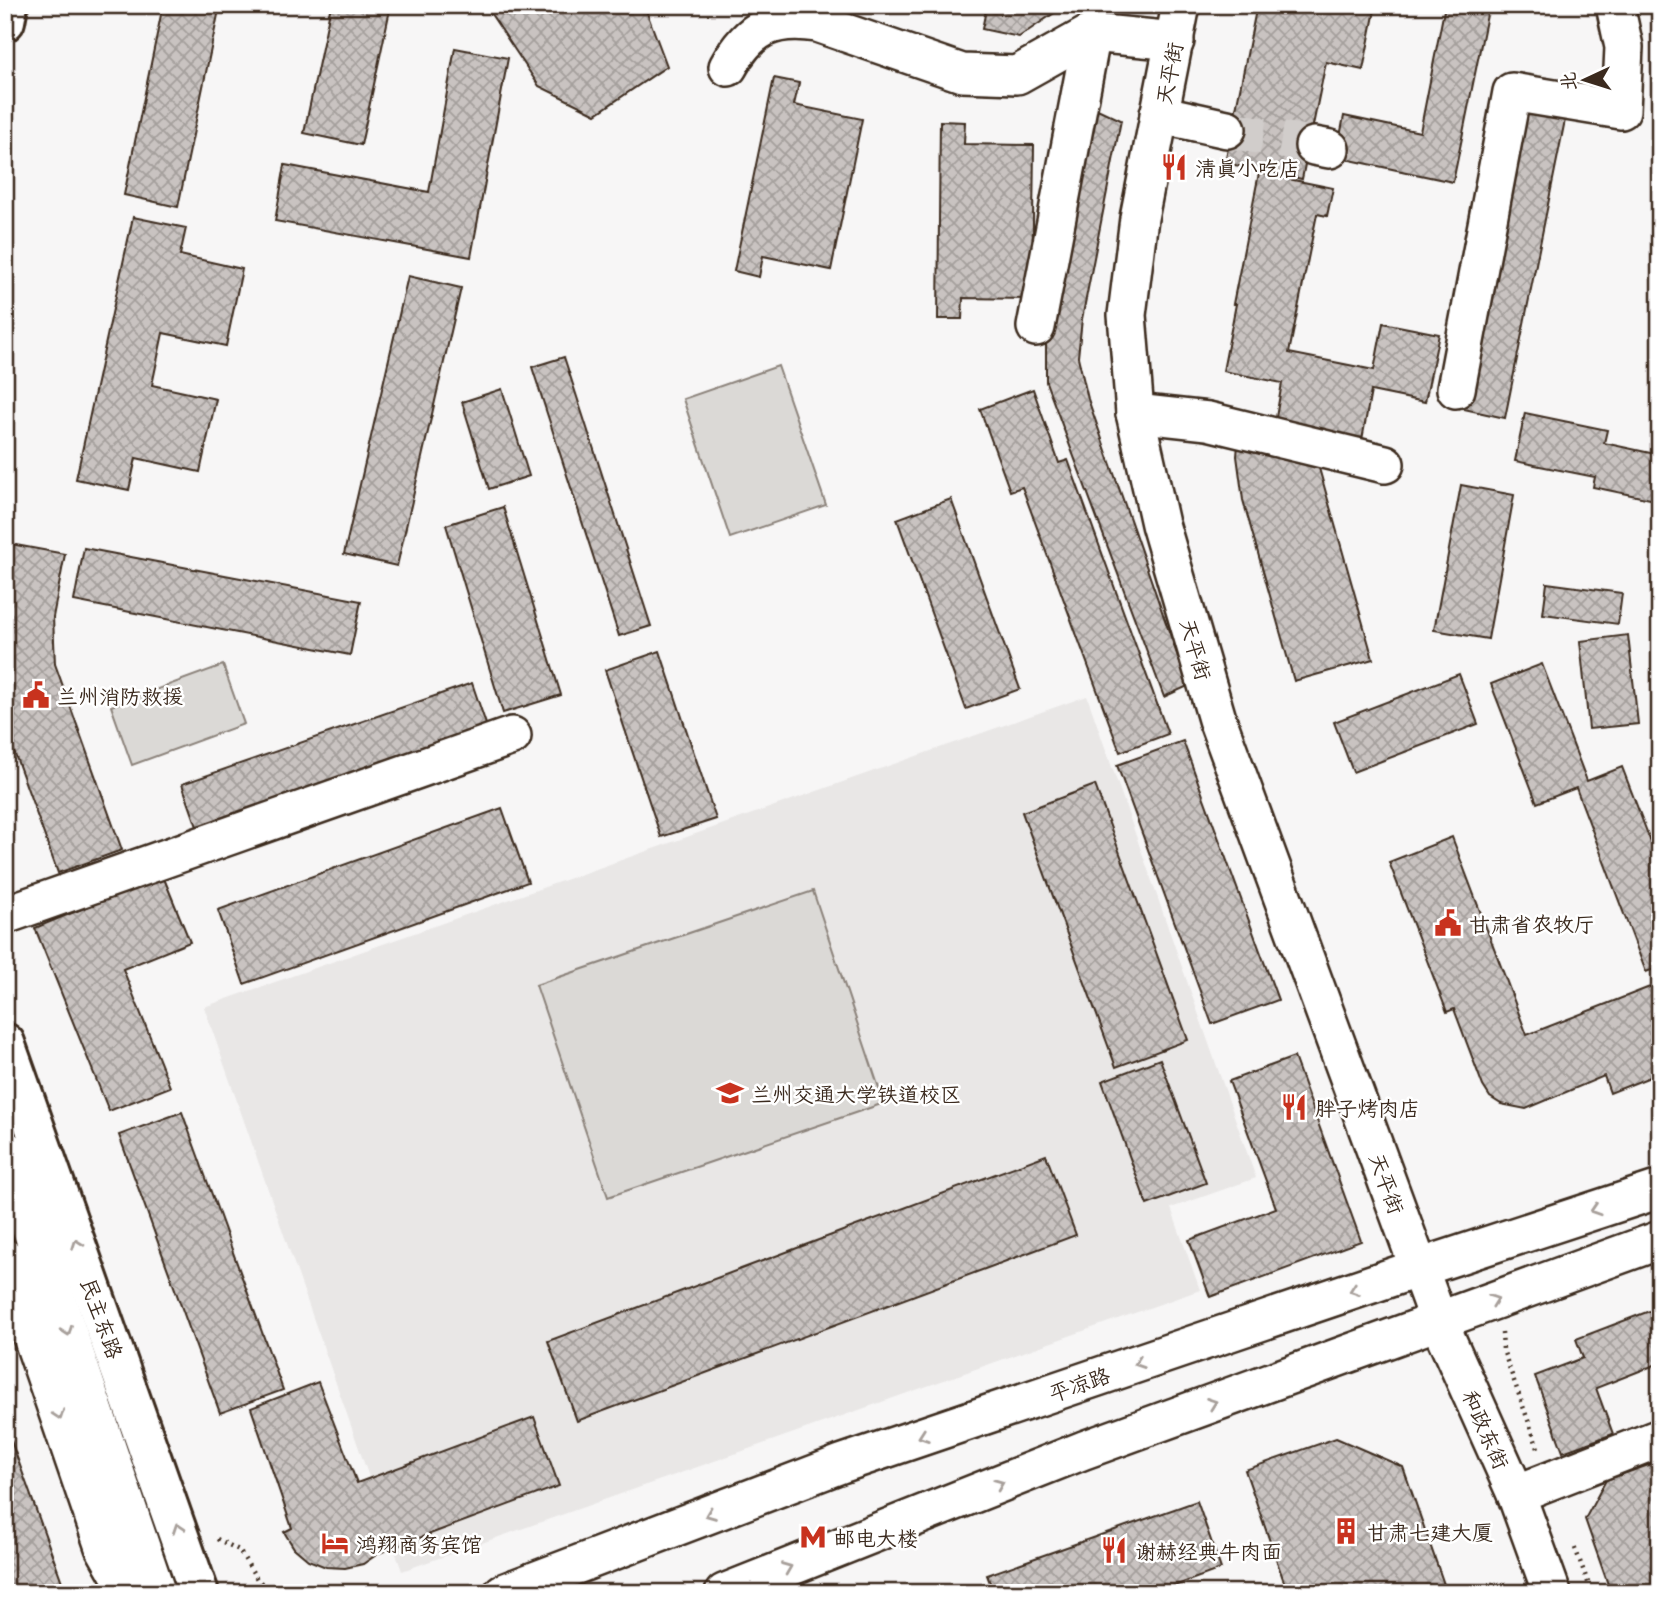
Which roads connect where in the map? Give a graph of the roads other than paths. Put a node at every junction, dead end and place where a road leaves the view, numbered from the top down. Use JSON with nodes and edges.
{"nodes":[{"id":1,"x":9,"y":5,"type":"edge"},
{"id":2,"x":1181,"y":5,"type":"edge"},
{"id":3,"x":1615,"y":5,"type":"edge"},
{"id":4,"x":5,"y":21,"type":"edge"},
{"id":5,"x":1092,"y":33,"type":"junction"},
{"id":6,"x":1175,"y":41,"type":"junction"},
{"id":7,"x":729,"y":67,"type":"dead end"},
{"id":8,"x":1159,"y":114,"type":"junction"},
{"id":9,"x":1227,"y":129,"type":"tunnel mouth"},
{"id":10,"x":1036,"y":327,"type":"dead end"},
{"id":11,"x":1456,"y":389,"type":"dead end"},
{"id":12,"x":1135,"y":413,"type":"junction"},
{"id":13,"x":1385,"y":464,"type":"dead end"},
{"id":14,"x":512,"y":736,"type":"dead end"},
{"id":15,"x":5,"y":915,"type":"edge"},
{"id":16,"x":5,"y":1044,"type":"edge"},
{"id":17,"x":5,"y":1150,"type":"edge"},
{"id":18,"x":1660,"y":1189,"type":"edge"},
{"id":19,"x":1660,"y":1240,"type":"edge"},
{"id":20,"x":5,"y":1258,"type":"edge"},
{"id":21,"x":1419,"y":1268,"type":"junction"},
{"id":22,"x":15,"y":1319,"type":"edge"},
{"id":23,"x":1438,"y":1320,"type":"junction"},
{"id":24,"x":1660,"y":1438,"type":"edge"},
{"id":25,"x":1516,"y":1494,"type":"junction"},
{"id":26,"x":130,"y":1593,"type":"edge"},
{"id":27,"x":156,"y":1593,"type":"edge"},
{"id":28,"x":199,"y":1593,"type":"edge"},
{"id":29,"x":503,"y":1593,"type":"edge"},
{"id":30,"x":724,"y":1593,"type":"edge"},
{"id":31,"x":1552,"y":1593,"type":"edge"}],
"edges":[{"from":1,"to":4,"type":"main road"},
{"from":2,"to":6,"type":"street","name":"天平街"},
{"from":3,"to":11,"type":"street"},
{"from":5,"to":6,"type":"street"},
{"from":5,"to":7,"type":"street"},
{"from":5,"to":10,"type":"street"},
{"from":6,"to":8,"type":"street","name":"天平街"},
{"from":8,"to":9,"type":"street"},
{"from":8,"to":12,"type":"street","name":"天平街"},
{"from":12,"to":13,"type":"street"},
{"from":12,"to":21,"type":"street","name":"天平街"},
{"from":14,"to":15,"type":"street"},
{"from":28,"to":16,"type":"main road","name":"民主东路","one_way":true},
{"from":17,"to":27,"type":"main road","name":"民主东路","one_way":true},
{"from":18,"to":21,"type":"street","name":"平凉路","one_way":true},
{"from":23,"to":19,"type":"street","one_way":true},
{"from":20,"to":22,"type":"street"},
{"from":21,"to":23,"type":"street","name":"和政东街"},
{"from":21,"to":29,"type":"street","name":"平凉路","one_way":true},
{"from":22,"to":26,"type":"street","one_way":true},
{"from":23,"to":25,"type":"street","name":"和政东街"},
{"from":30,"to":23,"type":"street","one_way":true},
{"from":24,"to":25,"type":"street"},
{"from":25,"to":31,"type":"street","name":"和政东街"}]}
